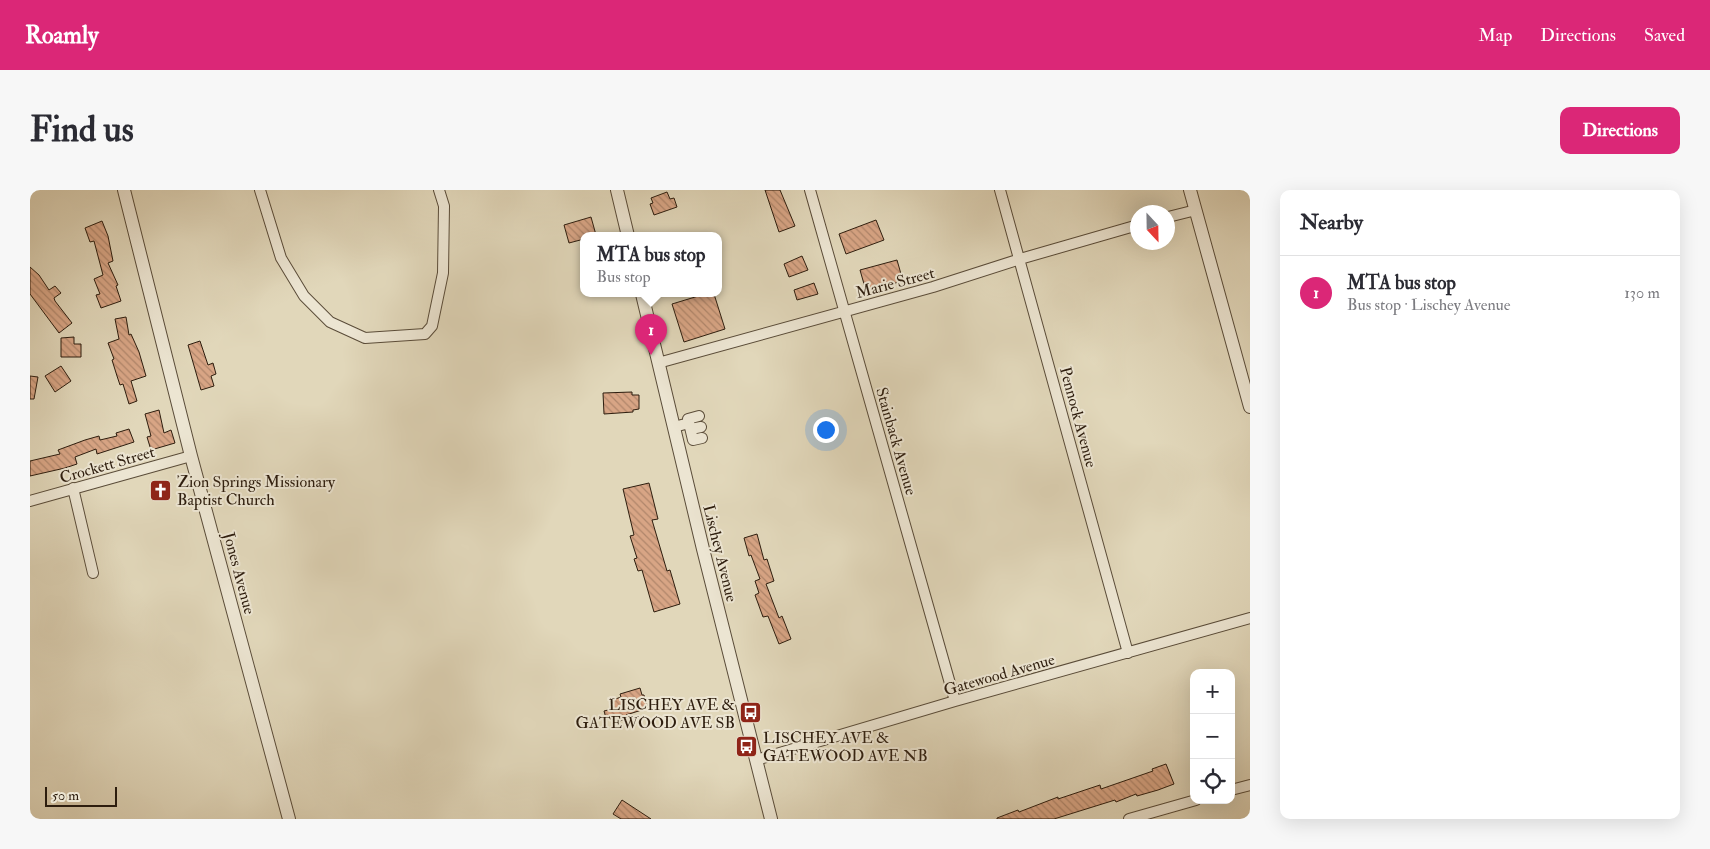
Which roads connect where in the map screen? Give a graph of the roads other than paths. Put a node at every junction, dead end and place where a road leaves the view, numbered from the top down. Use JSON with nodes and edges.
{"nodes":[{"id":1,"x":124,"y":190,"type":"edge"},
{"id":2,"x":260,"y":190,"type":"edge"},
{"id":3,"x":440,"y":190,"type":"edge"},
{"id":4,"x":617,"y":190,"type":"edge"},
{"id":5,"x":810,"y":190,"type":"edge"},
{"id":6,"x":1000,"y":190,"type":"edge"},
{"id":7,"x":1190,"y":190,"type":"edge"},
{"id":8,"x":1196,"y":210,"type":"junction"},
{"id":9,"x":1175,"y":215,"type":"edge"},
{"id":10,"x":1130,"y":227,"type":"edge"},
{"id":11,"x":627,"y":232,"type":"edge"},
{"id":12,"x":1020,"y":259,"type":"junction"},
{"id":13,"x":643,"y":297,"type":"edge"},
{"id":14,"x":844,"y":311,"type":"junction"},
{"id":15,"x":658,"y":363,"type":"junction"},
{"id":16,"x":1245,"y":371,"type":"edge"},
{"id":17,"x":1250,"y":407,"type":"edge"},
{"id":18,"x":699,"y":416,"type":"dead end"},
{"id":19,"x":694,"y":426,"type":"junction"},
{"id":20,"x":674,"y":428,"type":"junction"},
{"id":21,"x":702,"y":438,"type":"dead end"},
{"id":22,"x":191,"y":456,"type":"junction"},
{"id":23,"x":73,"y":488,"type":"junction"},
{"id":24,"x":30,"y":501,"type":"edge"},
{"id":25,"x":93,"y":573,"type":"dead end"},
{"id":26,"x":1250,"y":618,"type":"edge"},
{"id":27,"x":1128,"y":653,"type":"junction"},
{"id":28,"x":955,"y":701,"type":"junction"},
{"id":29,"x":756,"y":760,"type":"junction"},
{"id":30,"x":1250,"y":785,"type":"edge"},
{"id":31,"x":1235,"y":789,"type":"edge"},
{"id":32,"x":1190,"y":802,"type":"edge"},
{"id":33,"x":289,"y":819,"type":"edge"},
{"id":34,"x":771,"y":819,"type":"edge"},
{"id":35,"x":1129,"y":819,"type":"edge"}],
"edges":[{"from":1,"to":22,"type":"street","name":"Jones Avenue"},
{"from":2,"to":3,"type":"street"},
{"from":4,"to":11,"type":"street"},
{"from":5,"to":14,"type":"street","name":"Stainback Avenue"},
{"from":6,"to":12,"type":"street","name":"Pennock Avenue"},
{"from":7,"to":8,"type":"street"},
{"from":8,"to":9,"type":"street"},
{"from":8,"to":16,"type":"street"},
{"from":10,"to":12,"type":"street","name":"Marie Street"},
{"from":12,"to":14,"type":"street","name":"Marie Street"},
{"from":12,"to":27,"type":"street","name":"Pennock Avenue"},
{"from":13,"to":15,"type":"street","name":"Lischey Avenue"},
{"from":14,"to":15,"type":"street","name":"Marie Street"},
{"from":14,"to":28,"type":"street","name":"Stainback Avenue"},
{"from":15,"to":20,"type":"street","name":"Lischey Avenue"},
{"from":16,"to":17,"type":"street"},
{"from":18,"to":19,"type":"street"},
{"from":19,"to":20,"type":"street"},
{"from":19,"to":21,"type":"street"},
{"from":20,"to":29,"type":"street","name":"Lischey Avenue"},
{"from":22,"to":23,"type":"street","name":"Crockett Street"},
{"from":22,"to":33,"type":"street","name":"Jones Avenue"},
{"from":23,"to":24,"type":"street","name":"Crockett Street"},
{"from":23,"to":25,"type":"street"},
{"from":26,"to":27,"type":"street","name":"Gatewood Avenue"},
{"from":27,"to":28,"type":"street","name":"Gatewood Avenue"},
{"from":28,"to":29,"type":"street","name":"Gatewood Avenue"},
{"from":29,"to":34,"type":"street","name":"Lischey Avenue"},
{"from":30,"to":31,"type":"street"},
{"from":32,"to":35,"type":"street"}]}
